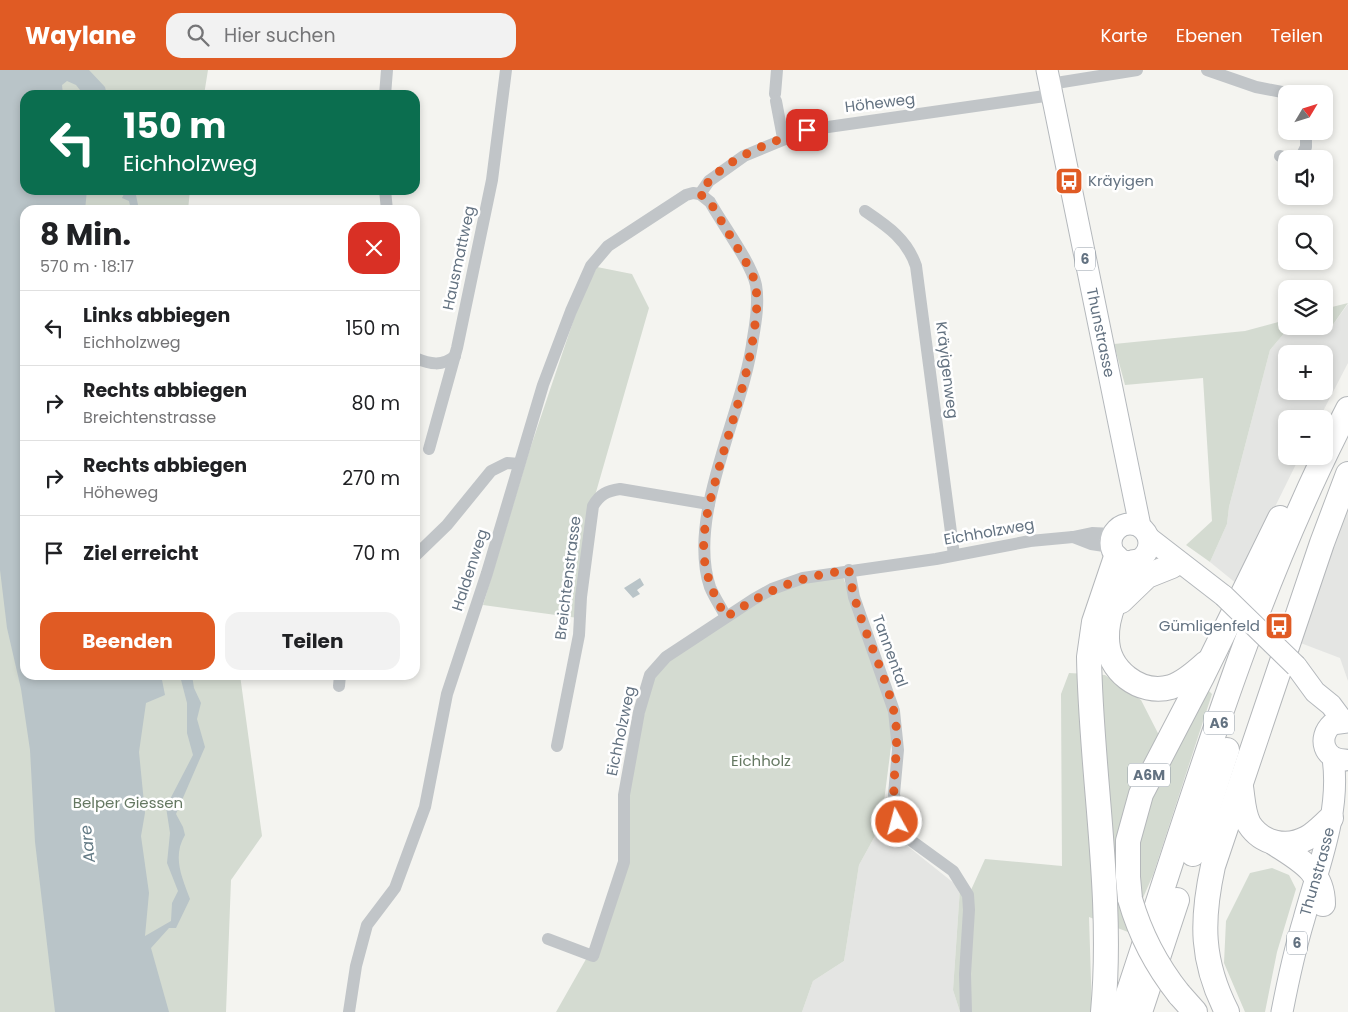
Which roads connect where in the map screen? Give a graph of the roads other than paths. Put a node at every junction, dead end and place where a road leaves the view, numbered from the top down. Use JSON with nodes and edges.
{"nodes":[{"id":1,"x":387,"y":70,"type":"edge"},
{"id":2,"x":506,"y":70,"type":"edge"},
{"id":3,"x":777,"y":70,"type":"edge"},
{"id":4,"x":1137,"y":70,"type":"edge"},
{"id":5,"x":1207,"y":70,"type":"edge"},
{"id":6,"x":1050,"y":83,"type":"edge"},
{"id":7,"x":385,"y":90,"type":"edge"},
{"id":8,"x":1278,"y":91,"type":"edge"},
{"id":9,"x":783,"y":138,"type":"junction"},
{"id":10,"x":700,"y":194,"type":"junction"},
{"id":11,"x":865,"y":211,"type":"dead end"},
{"id":12,"x":455,"y":356,"type":"junction"},
{"id":13,"x":420,"y":359,"type":"edge"},
{"id":14,"x":1348,"y":408,"type":"edge"},
{"id":15,"x":1333,"y":442,"type":"edge"},
{"id":16,"x":1123,"y":448,"type":"junction"},
{"id":17,"x":429,"y":449,"type":"dead end"},
{"id":18,"x":519,"y":464,"type":"junction"},
{"id":19,"x":1315,"y":465,"type":"edge"},
{"id":20,"x":1322,"y":465,"type":"edge"},
{"id":21,"x":1326,"y":465,"type":"edge"},
{"id":22,"x":1348,"y":474,"type":"edge"},
{"id":23,"x":709,"y":504,"type":"junction"},
{"id":24,"x":1144,"y":532,"type":"junction"},
{"id":25,"x":1122,"y":548,"type":"junction"},
{"id":26,"x":420,"y":551,"type":"edge"},
{"id":27,"x":954,"y":555,"type":"junction"},
{"id":28,"x":1181,"y":568,"type":"junction"},
{"id":29,"x":849,"y":570,"type":"junction"},
{"id":30,"x":1113,"y":610,"type":"junction"},
{"id":31,"x":726,"y":617,"type":"junction"},
{"id":32,"x":1208,"y":662,"type":"junction"},
{"id":33,"x":1339,"y":723,"type":"edge"},
{"id":34,"x":557,"y":746,"type":"dead end"},
{"id":35,"x":1340,"y":758,"type":"edge"},
{"id":36,"x":1241,"y":785,"type":"junction"},
{"id":37,"x":1348,"y":790,"type":"edge"},
{"id":38,"x":1330,"y":818,"type":"junction"},
{"id":39,"x":1274,"y":843,"type":"junction"},
{"id":40,"x":1316,"y":876,"type":"junction"},
{"id":41,"x":1323,"y":904,"type":"junction"},
{"id":42,"x":548,"y":939,"type":"dead end"},
{"id":43,"x":349,"y":1012,"type":"edge"},
{"id":44,"x":966,"y":1012,"type":"edge"},
{"id":45,"x":1103,"y":1012,"type":"edge"},
{"id":46,"x":1122,"y":1012,"type":"edge"},
{"id":47,"x":1140,"y":1012,"type":"edge"},
{"id":48,"x":1195,"y":1012,"type":"edge"},
{"id":49,"x":1227,"y":1012,"type":"edge"},
{"id":50,"x":1282,"y":1012,"type":"edge"},
{"id":51,"x":1294,"y":1012,"type":"edge"}],
"edges":[{"from":1,"to":7,"type":"street"},
{"from":2,"to":12,"type":"street","name":"Hausmattweg"},
{"from":3,"to":9,"type":"street"},
{"from":4,"to":6,"type":"street","name":"Höheweg"},
{"from":5,"to":8,"type":"street"},
{"from":6,"to":9,"type":"street","name":"Höheweg"},
{"from":6,"to":16,"type":"main road","name":"Thunstrasse","number":"6"},
{"from":9,"to":10,"type":"street","name":"Höheweg"},
{"from":10,"to":18,"type":"street","name":"Haldenweg"},
{"from":10,"to":23,"type":"street"},
{"from":11,"to":27,"type":"street","name":"Kräyigenweg"},
{"from":12,"to":13,"type":"street"},
{"from":12,"to":17,"type":"street","name":"Hausmattweg"},
{"from":14,"to":15,"type":"highway","number":"A6"},
{"from":16,"to":24,"type":"main road","name":"Thunstrasse","number":"6"},
{"from":16,"to":25,"type":"main road","name":"Thunstrasse","number":"6"},
{"from":18,"to":26,"type":"street"},
{"from":18,"to":43,"type":"street","name":"Haldenweg"},
{"from":19,"to":32,"type":"highway"},
{"from":20,"to":46,"type":"highway","number":"A6"},
{"from":21,"to":47,"type":"highway","number":"A6"},
{"from":22,"to":36,"type":"highway"},
{"from":23,"to":31,"type":"street"},
{"from":23,"to":34,"type":"street","name":"Breichtenstrasse"},
{"from":24,"to":25,"type":"main road"},
{"from":24,"to":25,"type":"main road"},
{"from":24,"to":28,"type":"main road"},
{"from":25,"to":27,"type":"street","name":"Eichholzweg"},
{"from":25,"to":28,"type":"main road"},
{"from":25,"to":30,"type":"highway"},
{"from":25,"to":45,"type":"highway"},
{"from":27,"to":29,"type":"street","name":"Eichholzweg"},
{"from":28,"to":30,"type":"highway"},
{"from":28,"to":33,"type":"main road","bridge":true},
{"from":29,"to":31,"type":"street","name":"Eichholzweg"},
{"from":29,"to":44,"type":"street","name":"Tannental"},
{"from":30,"to":32,"type":"highway"},
{"from":31,"to":42,"type":"street","name":"Eichholzweg"},
{"from":32,"to":48,"type":"highway","number":"A6M","bridge":true},
{"from":33,"to":35,"type":"main road","name":"Thunstrasse"},
{"from":35,"to":38,"type":"main road","name":"Thunstrasse","number":"6"},
{"from":36,"to":39,"type":"highway"},
{"from":36,"to":49,"type":"highway"},
{"from":37,"to":41,"type":"main road","name":"Thunstrasse","number":"6"},
{"from":38,"to":39,"type":"highway"},
{"from":38,"to":40,"type":"main road","name":"Thunstrasse","number":"6"},
{"from":39,"to":40,"type":"highway"},
{"from":40,"to":41,"type":"highway"},
{"from":40,"to":50,"type":"main road","name":"Thunstrasse","number":"6"},
{"from":41,"to":51,"type":"main road","name":"Thunstrasse","number":"6"}]}
